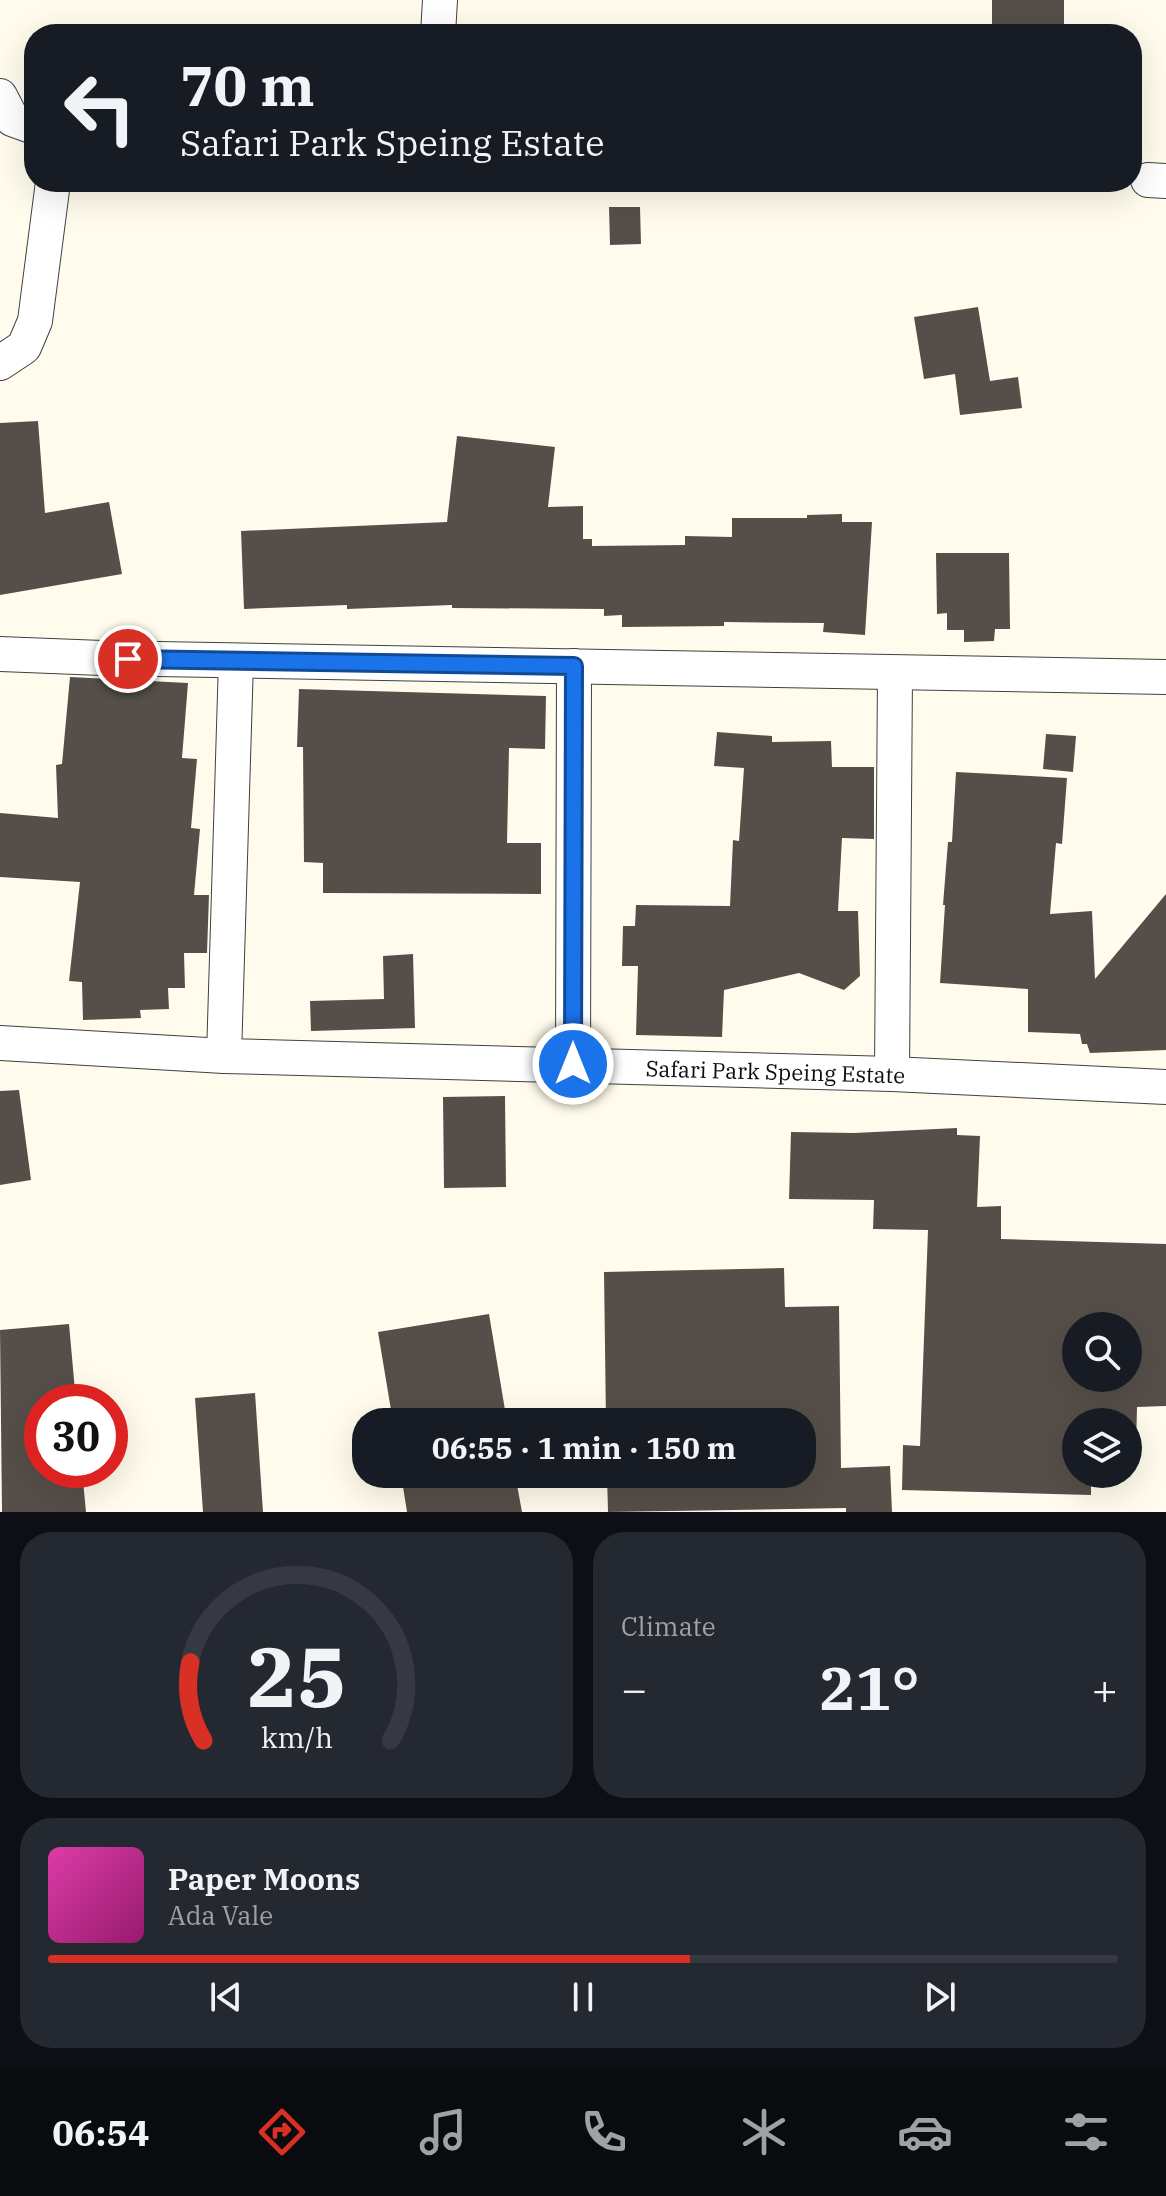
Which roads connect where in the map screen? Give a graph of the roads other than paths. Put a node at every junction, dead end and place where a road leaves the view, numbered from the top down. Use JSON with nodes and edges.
{"nodes":[{"id":1,"x":440,"y":0,"type":"edge"},
{"id":2,"x":439,"y":24,"type":"edge"},
{"id":3,"x":0,"y":96,"type":"edge"},
{"id":4,"x":24,"y":123,"type":"edge"},
{"id":5,"x":52,"y":192,"type":"edge"},
{"id":6,"x":0,"y":363,"type":"edge"},
{"id":7,"x":0,"y":654,"type":"edge"},
{"id":8,"x":236,"y":661,"type":"junction"},
{"id":9,"x":574,"y":666,"type":"junction"},
{"id":10,"x":895,"y":673,"type":"junction"},
{"id":11,"x":1166,"y":677,"type":"edge"},
{"id":12,"x":0,"y":1043,"type":"edge"},
{"id":13,"x":224,"y":1056,"type":"junction"},
{"id":14,"x":573,"y":1064,"type":"junction"},
{"id":15,"x":892,"y":1074,"type":"junction"},
{"id":16,"x":1166,"y":1087,"type":"edge"}],
"edges":[{"from":1,"to":2,"type":"street"},
{"from":3,"to":4,"type":"street"},
{"from":5,"to":6,"type":"street"},
{"from":7,"to":8,"type":"street"},
{"from":8,"to":9,"type":"street"},
{"from":8,"to":13,"type":"street"},
{"from":9,"to":10,"type":"street"},
{"from":9,"to":14,"type":"street"},
{"from":10,"to":11,"type":"street"},
{"from":10,"to":15,"type":"street"},
{"from":12,"to":13,"type":"street","name":"Safari Park Speing Estate"},
{"from":13,"to":14,"type":"street","name":"Safari Park Speing Estate"},
{"from":14,"to":15,"type":"street","name":"Safari Park Speing Estate"},
{"from":15,"to":16,"type":"street","name":"Safari Park Speing Estate"}]}
